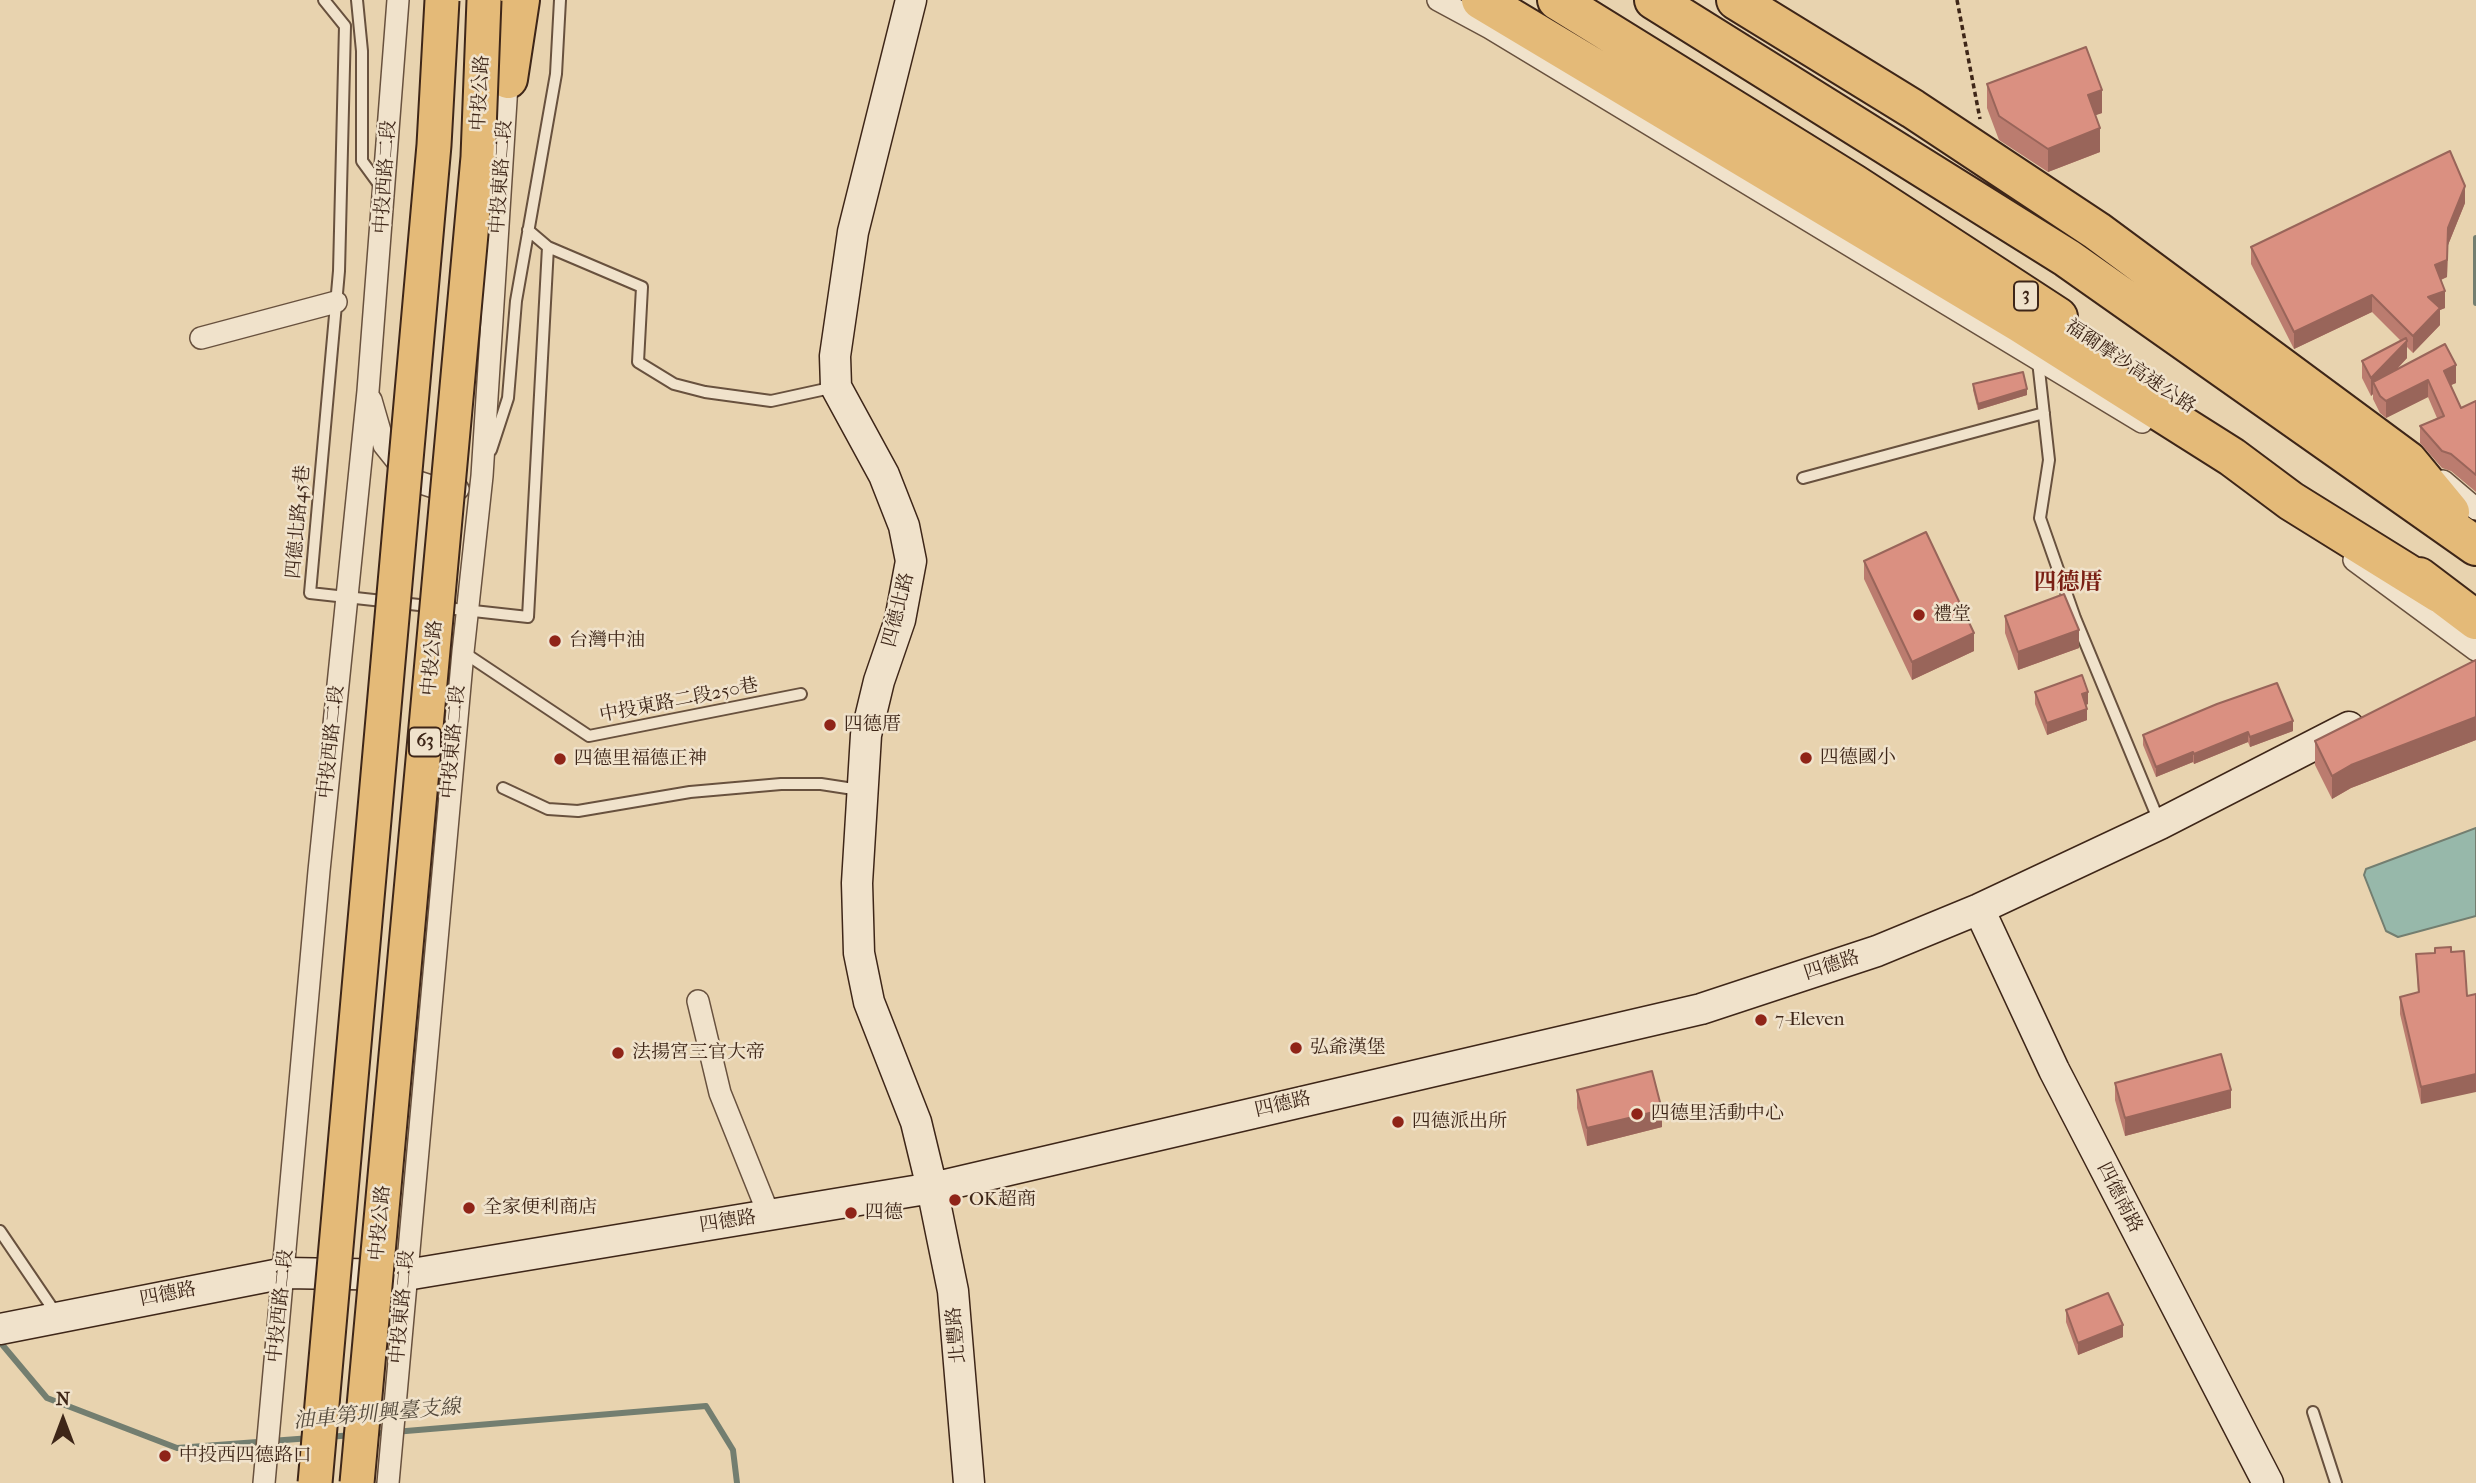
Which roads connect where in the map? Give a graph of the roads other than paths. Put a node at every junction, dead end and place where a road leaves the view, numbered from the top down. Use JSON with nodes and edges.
{"nodes":[{"id":1,"x":324,"y":0,"type":"edge"},
{"id":2,"x":358,"y":0,"type":"edge"},
{"id":3,"x":398,"y":0,"type":"edge"},
{"id":4,"x":442,"y":0,"type":"edge"},
{"id":5,"x":484,"y":0,"type":"edge"},
{"id":6,"x":507,"y":0,"type":"edge"},
{"id":7,"x":520,"y":0,"type":"edge"},
{"id":8,"x":560,"y":0,"type":"edge"},
{"id":9,"x":911,"y":0,"type":"edge"},
{"id":10,"x":1438,"y":0,"type":"edge"},
{"id":11,"x":1481,"y":0,"type":"edge"},
{"id":12,"x":1557,"y":0,"type":"edge"},
{"id":13,"x":1654,"y":0,"type":"edge"},
{"id":14,"x":1736,"y":0,"type":"edge"},
{"id":15,"x":1755,"y":0,"type":"edge"},
{"id":16,"x":508,"y":79,"type":"junction"},
{"id":17,"x":386,"y":193,"type":"junction"},
{"id":18,"x":528,"y":230,"type":"junction"},
{"id":19,"x":548,"y":247,"type":"junction"},
{"id":20,"x":336,"y":302,"type":"junction"},
{"id":21,"x":201,"y":338,"type":"dead end"},
{"id":22,"x":2038,"y":359,"type":"junction"},
{"id":23,"x":836,"y":387,"type":"junction"},
{"id":24,"x":368,"y":391,"type":"junction"},
{"id":25,"x":2044,"y":413,"type":"junction"},
{"id":26,"x":482,"y":476,"type":"junction"},
{"id":27,"x":1803,"y":478,"type":"dead end"},
{"id":28,"x":2476,"y":509,"type":"edge"},
{"id":29,"x":2476,"y":545,"type":"edge"},
{"id":30,"x":2439,"y":593,"type":"junction"},
{"id":31,"x":347,"y":598,"type":"junction"},
{"id":32,"x":467,"y":608,"type":"junction"},
{"id":33,"x":2476,"y":620,"type":"edge"},
{"id":34,"x":2476,"y":650,"type":"edge"},
{"id":35,"x":463,"y":652,"type":"junction"},
{"id":36,"x":801,"y":694,"type":"dead end"},
{"id":37,"x":2379,"y":711,"type":"edge"},
{"id":38,"x":503,"y":788,"type":"dead end"},
{"id":39,"x":862,"y":790,"type":"junction"},
{"id":40,"x":2161,"y":824,"type":"junction"},
{"id":41,"x":1979,"y":909,"type":"junction"},
{"id":42,"x":698,"y":1001,"type":"dead end"},
{"id":43,"x":932,"y":1188,"type":"junction"},
{"id":44,"x":769,"y":1215,"type":"junction"},
{"id":45,"x":0,"y":1231,"type":"edge"},
{"id":46,"x":285,"y":1273,"type":"junction"},
{"id":47,"x":406,"y":1275,"type":"junction"},
{"id":48,"x":57,"y":1315,"type":"junction"},
{"id":49,"x":12,"y":1326,"type":"edge"},
{"id":50,"x":2314,"y":1412,"type":"dead end"},
{"id":51,"x":264,"y":1483,"type":"edge"},
{"id":52,"x":315,"y":1483,"type":"edge"},
{"id":53,"x":358,"y":1483,"type":"edge"},
{"id":54,"x":388,"y":1483,"type":"edge"},
{"id":55,"x":969,"y":1483,"type":"edge"},
{"id":56,"x":2268,"y":1483,"type":"edge"},
{"id":57,"x":2336,"y":1483,"type":"edge"}],
"edges":[{"from":1,"to":20,"type":"lane","name":"四德北路45巷"},
{"from":2,"to":17,"type":"lane"},
{"from":3,"to":17,"type":"street","name":"中投西路二段"},
{"from":4,"to":52,"type":"main road","number":"63","bridge":true},
{"from":5,"to":53,"type":"main road","name":"中投公路","number":"63","bridge":true},
{"from":6,"to":16,"type":"street","name":"中投東路二段"},
{"from":7,"to":16,"type":"highway"},
{"from":8,"to":18,"type":"lane"},
{"from":9,"to":23,"type":"main road","name":"四德北路"},
{"from":10,"to":22,"type":"street"},
{"from":11,"to":30,"type":"highway"},
{"from":12,"to":30,"type":"highway","name":"福爾摩沙高速公路","number":"3"},
{"from":13,"to":29,"type":"highway"},
{"from":14,"to":29,"type":"highway"},
{"from":15,"to":28,"type":"street"},
{"from":16,"to":26,"type":"street","name":"中投東路二段"},
{"from":17,"to":24,"type":"street","name":"中投西路二段"},
{"from":18,"to":19,"type":"lane"},
{"from":18,"to":26,"type":"lane"},
{"from":19,"to":23,"type":"lane"},
{"from":19,"to":32,"type":"lane","name":"四德北路45巷"},
{"from":20,"to":21,"type":"street"},
{"from":20,"to":31,"type":"lane","name":"四德北路45巷"},
{"from":22,"to":25,"type":"lane"},
{"from":22,"to":34,"type":"street"},
{"from":23,"to":39,"type":"main road","name":"四德北路"},
{"from":24,"to":26,"type":"street"},
{"from":24,"to":31,"type":"street","name":"中投西路二段"},
{"from":25,"to":27,"type":"lane"},
{"from":25,"to":40,"type":"lane"},
{"from":26,"to":32,"type":"street","name":"中投東路二段"},
{"from":30,"to":33,"type":"highway","name":"福爾摩沙高速公路","number":"3"},
{"from":31,"to":32,"type":"lane","name":"四德北路45巷"},
{"from":31,"to":46,"type":"street","name":"中投西路二段"},
{"from":32,"to":35,"type":"street","name":"中投東路二段"},
{"from":35,"to":36,"type":"lane","name":"中投東路二段250巷"},
{"from":35,"to":47,"type":"street","name":"中投東路二段"},
{"from":37,"to":40,"type":"main road","name":"四德路"},
{"from":38,"to":39,"type":"lane"},
{"from":39,"to":43,"type":"main road","name":"四德北路"},
{"from":40,"to":41,"type":"main road","name":"四德路"},
{"from":41,"to":43,"type":"main road","name":"四德路"},
{"from":41,"to":56,"type":"main road","name":"四德南路"},
{"from":42,"to":44,"type":"street"},
{"from":43,"to":44,"type":"main road","name":"四德路"},
{"from":43,"to":55,"type":"main road","name":"北豐路"},
{"from":44,"to":47,"type":"main road","name":"四德路"},
{"from":45,"to":48,"type":"lane"},
{"from":46,"to":47,"type":"main road","name":"四德路"},
{"from":46,"to":48,"type":"main road","name":"四德路"},
{"from":46,"to":51,"type":"street","name":"中投西路二段"},
{"from":47,"to":54,"type":"street","name":"中投東路二段"},
{"from":48,"to":49,"type":"main road","name":"四德路"},
{"from":50,"to":57,"type":"lane"}]}
